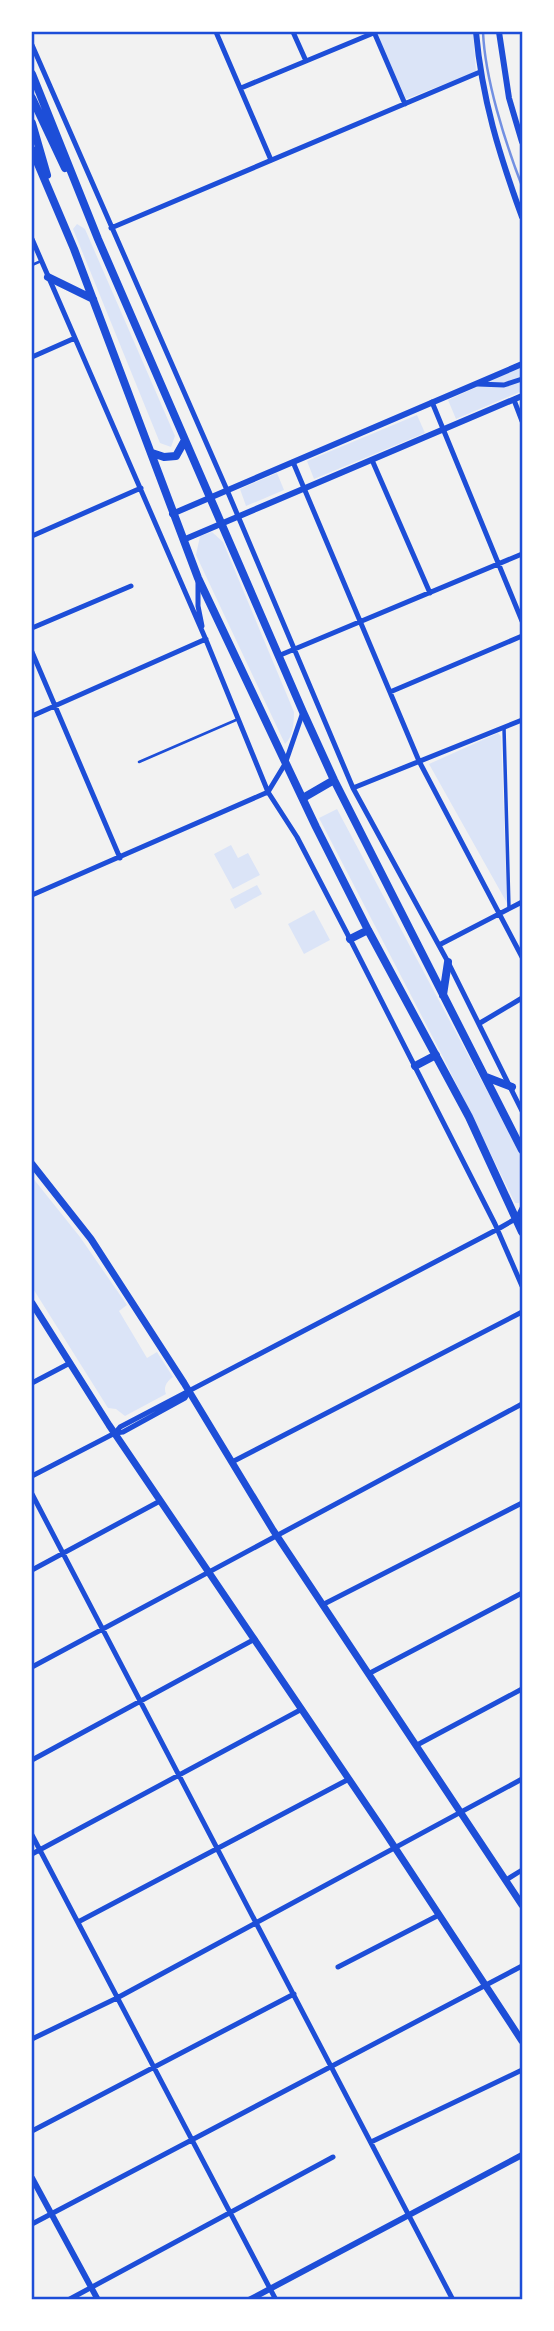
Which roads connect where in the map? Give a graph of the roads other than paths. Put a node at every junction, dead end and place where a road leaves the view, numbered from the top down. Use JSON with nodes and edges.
{"nodes":[{"id":1,"x":216,"y":32,"type":"edge"},
{"id":2,"x":293,"y":32,"type":"edge"},
{"id":3,"x":375,"y":32,"type":"edge"},
{"id":4,"x":476,"y":32,"type":"edge"},
{"id":5,"x":499,"y":32,"type":"edge"},
{"id":6,"x":32,"y":45,"type":"edge"},
{"id":7,"x":306,"y":61,"type":"junction"},
{"id":8,"x":480,"y":72,"type":"junction"},
{"id":9,"x":32,"y":74,"type":"edge"},
{"id":10,"x":241,"y":88,"type":"junction"},
{"id":11,"x":32,"y":98,"type":"edge"},
{"id":12,"x":405,"y":104,"type":"junction"},
{"id":13,"x":32,"y":123,"type":"edge"},
{"id":14,"x":523,"y":142,"type":"edge"},
{"id":15,"x":32,"y":150,"type":"edge"},
{"id":16,"x":271,"y":160,"type":"junction"},
{"id":17,"x":83,"y":202,"type":"junction"},
{"id":18,"x":56,"y":205,"type":"junction"},
{"id":19,"x":523,"y":217,"type":"edge"},
{"id":20,"x":111,"y":228,"type":"junction"},
{"id":21,"x":32,"y":239,"type":"edge"},
{"id":22,"x":41,"y":261,"type":"junction"},
{"id":23,"x":32,"y":265,"type":"edge"},
{"id":24,"x":48,"y":277,"type":"junction"},
{"id":25,"x":93,"y":299,"type":"junction"},
{"id":26,"x":75,"y":338,"type":"junction"},
{"id":27,"x":32,"y":357,"type":"edge"},
{"id":28,"x":523,"y":364,"type":"edge"},
{"id":29,"x":523,"y":379,"type":"edge"},
{"id":30,"x":477,"y":383,"type":"junction"},
{"id":31,"x":523,"y":396,"type":"edge"},
{"id":32,"x":514,"y":400,"type":"junction"},
{"id":33,"x":432,"y":402,"type":"junction"},
{"id":34,"x":523,"y":421,"type":"edge"},
{"id":35,"x":443,"y":430,"type":"junction"},
{"id":36,"x":185,"y":440,"type":"junction"},
{"id":37,"x":152,"y":453,"type":"junction"},
{"id":38,"x":372,"y":460,"type":"junction"},
{"id":39,"x":293,"y":461,"type":"junction"},
{"id":40,"x":141,"y":488,"type":"junction"},
{"id":41,"x":305,"y":488,"type":"junction"},
{"id":42,"x":227,"y":490,"type":"junction"},
{"id":43,"x":210,"y":497,"type":"junction"},
{"id":44,"x":172,"y":513,"type":"junction"},
{"id":45,"x":239,"y":516,"type":"junction"},
{"id":46,"x":222,"y":523,"type":"junction"},
{"id":47,"x":32,"y":536,"type":"edge"},
{"id":48,"x":183,"y":540,"type":"junction"},
{"id":49,"x":523,"y":554,"type":"edge"},
{"id":50,"x":499,"y":564,"type":"junction"},
{"id":51,"x":198,"y":578,"type":"junction"},
{"id":52,"x":131,"y":586,"type":"dead end"},
{"id":53,"x":430,"y":593,"type":"junction"},
{"id":54,"x":523,"y":621,"type":"edge"},
{"id":55,"x":361,"y":622,"type":"junction"},
{"id":56,"x":32,"y":628,"type":"edge"},
{"id":57,"x":523,"y":636,"type":"edge"},
{"id":58,"x":206,"y":640,"type":"junction"},
{"id":59,"x":293,"y":650,"type":"junction"},
{"id":60,"x":32,"y":652,"type":"edge"},
{"id":61,"x":278,"y":656,"type":"junction"},
{"id":62,"x":390,"y":692,"type":"junction"},
{"id":63,"x":54,"y":706,"type":"junction"},
{"id":64,"x":303,"y":712,"type":"junction"},
{"id":65,"x":32,"y":716,"type":"edge"},
{"id":66,"x":238,"y":719,"type":"junction"},
{"id":67,"x":523,"y":720,"type":"edge"},
{"id":68,"x":504,"y":727,"type":"junction"},
{"id":69,"x":419,"y":761,"type":"junction"},
{"id":70,"x":139,"y":762,"type":"dead end"},
{"id":71,"x":285,"y":764,"type":"junction"},
{"id":72,"x":334,"y":780,"type":"junction"},
{"id":73,"x":353,"y":788,"type":"junction"},
{"id":74,"x":268,"y":792,"type":"junction"},
{"id":75,"x":303,"y":798,"type":"junction"},
{"id":76,"x":120,"y":858,"type":"junction"},
{"id":77,"x":32,"y":895,"type":"edge"},
{"id":78,"x":523,"y":902,"type":"edge"},
{"id":79,"x":509,"y":908,"type":"junction"},
{"id":80,"x":498,"y":913,"type":"junction"},
{"id":81,"x":368,"y":930,"type":"junction"},
{"id":82,"x":350,"y":939,"type":"junction"},
{"id":83,"x":439,"y":945,"type":"junction"},
{"id":84,"x":523,"y":957,"type":"edge"},
{"id":85,"x":448,"y":962,"type":"junction"},
{"id":86,"x":443,"y":995,"type":"junction"},
{"id":87,"x":523,"y":998,"type":"edge"},
{"id":88,"x":480,"y":1023,"type":"junction"},
{"id":89,"x":436,"y":1055,"type":"junction"},
{"id":90,"x":415,"y":1066,"type":"junction"},
{"id":91,"x":486,"y":1077,"type":"junction"},
{"id":92,"x":512,"y":1087,"type":"junction"},
{"id":93,"x":523,"y":1111,"type":"edge"},
{"id":94,"x":523,"y":1150,"type":"edge"},
{"id":95,"x":32,"y":1164,"type":"edge"},
{"id":96,"x":523,"y":1208,"type":"edge"},
{"id":97,"x":517,"y":1218,"type":"junction"},
{"id":98,"x":498,"y":1229,"type":"junction"},
{"id":99,"x":523,"y":1232,"type":"edge"},
{"id":100,"x":523,"y":1286,"type":"edge"},
{"id":101,"x":32,"y":1303,"type":"edge"},
{"id":102,"x":523,"y":1312,"type":"edge"},
{"id":103,"x":70,"y":1363,"type":"junction"},
{"id":104,"x":32,"y":1383,"type":"edge"},
{"id":105,"x":189,"y":1392,"type":"junction"},
{"id":106,"x":523,"y":1404,"type":"edge"},
{"id":107,"x":115,"y":1433,"type":"junction"},
{"id":108,"x":232,"y":1462,"type":"junction"},
{"id":109,"x":32,"y":1476,"type":"edge"},
{"id":110,"x":32,"y":1494,"type":"edge"},
{"id":111,"x":160,"y":1501,"type":"junction"},
{"id":112,"x":523,"y":1503,"type":"edge"},
{"id":113,"x":278,"y":1536,"type":"junction"},
{"id":114,"x":62,"y":1553,"type":"junction"},
{"id":115,"x":32,"y":1570,"type":"edge"},
{"id":116,"x":208,"y":1571,"type":"junction"},
{"id":117,"x":523,"y":1593,"type":"edge"},
{"id":118,"x":324,"y":1604,"type":"junction"},
{"id":119,"x":102,"y":1628,"type":"junction"},
{"id":120,"x":255,"y":1639,"type":"junction"},
{"id":121,"x":32,"y":1667,"type":"edge"},
{"id":122,"x":370,"y":1673,"type":"junction"},
{"id":123,"x":523,"y":1689,"type":"edge"},
{"id":124,"x":140,"y":1701,"type":"junction"},
{"id":125,"x":302,"y":1709,"type":"junction"},
{"id":126,"x":417,"y":1745,"type":"junction"},
{"id":127,"x":32,"y":1760,"type":"edge"},
{"id":128,"x":178,"y":1773,"type":"junction"},
{"id":129,"x":349,"y":1779,"type":"junction"},
{"id":130,"x":523,"y":1779,"type":"edge"},
{"id":131,"x":459,"y":1811,"type":"junction"},
{"id":132,"x":32,"y":1835,"type":"edge"},
{"id":133,"x":395,"y":1847,"type":"junction"},
{"id":134,"x":216,"y":1848,"type":"junction"},
{"id":135,"x":39,"y":1850,"type":"junction"},
{"id":136,"x":32,"y":1854,"type":"edge"},
{"id":137,"x":523,"y":1870,"type":"edge"},
{"id":138,"x":506,"y":1880,"type":"junction"},
{"id":139,"x":523,"y":1905,"type":"edge"},
{"id":140,"x":439,"y":1915,"type":"junction"},
{"id":141,"x":255,"y":1922,"type":"junction"},
{"id":142,"x":78,"y":1923,"type":"junction"},
{"id":143,"x":523,"y":1966,"type":"edge"},
{"id":144,"x":338,"y":1967,"type":"dead end"},
{"id":145,"x":485,"y":1986,"type":"junction"},
{"id":146,"x":294,"y":1994,"type":"junction"},
{"id":147,"x":117,"y":1998,"type":"junction"},
{"id":148,"x":32,"y":2039,"type":"edge"},
{"id":149,"x":523,"y":2041,"type":"edge"},
{"id":150,"x":330,"y":2067,"type":"junction"},
{"id":151,"x":155,"y":2068,"type":"junction"},
{"id":152,"x":523,"y":2070,"type":"edge"},
{"id":153,"x":32,"y":2132,"type":"edge"},
{"id":154,"x":191,"y":2141,"type":"junction"},
{"id":155,"x":371,"y":2142,"type":"junction"},
{"id":156,"x":523,"y":2155,"type":"edge"},
{"id":157,"x":333,"y":2157,"type":"dead end"},
{"id":158,"x":32,"y":2178,"type":"edge"},
{"id":159,"x":231,"y":2213,"type":"junction"},
{"id":160,"x":50,"y":2214,"type":"junction"},
{"id":161,"x":410,"y":2215,"type":"junction"},
{"id":162,"x":32,"y":2224,"type":"edge"},
{"id":163,"x":91,"y":2287,"type":"junction"},
{"id":164,"x":270,"y":2288,"type":"junction"},
{"id":165,"x":68,"y":2300,"type":"edge"},
{"id":166,"x":98,"y":2300,"type":"edge"},
{"id":167,"x":249,"y":2300,"type":"edge"},
{"id":168,"x":276,"y":2300,"type":"edge"},
{"id":169,"x":453,"y":2300,"type":"edge"}],
"edges":[{"from":1,"to":10,"type":"street"},
{"from":2,"to":7,"type":"street"},
{"from":3,"to":7,"type":"street"},
{"from":3,"to":12,"type":"street"},
{"from":4,"to":8,"type":"street"},
{"from":5,"to":14,"type":"street"},
{"from":6,"to":20,"type":"street"},
{"from":7,"to":10,"type":"street"},
{"from":8,"to":12,"type":"street"},
{"from":8,"to":19,"type":"street"},
{"from":9,"to":17,"type":"main road"},
{"from":10,"to":16,"type":"street"},
{"from":11,"to":17,"type":"main road"},
{"from":12,"to":16,"type":"street"},
{"from":13,"to":18,"type":"main road"},
{"from":15,"to":18,"type":"main road"},
{"from":16,"to":20,"type":"street"},
{"from":17,"to":36,"type":"main road"},
{"from":18,"to":25,"type":"main road"},
{"from":20,"to":42,"type":"street"},
{"from":21,"to":22,"type":"street"},
{"from":22,"to":23,"type":"lane"},
{"from":22,"to":24,"type":"street"},
{"from":24,"to":25,"type":"main road"},
{"from":24,"to":26,"type":"street"},
{"from":25,"to":37,"type":"main road"},
{"from":26,"to":27,"type":"street"},
{"from":26,"to":40,"type":"street"},
{"from":28,"to":30,"type":"street"},
{"from":29,"to":30,"type":"street"},
{"from":30,"to":33,"type":"street"},
{"from":31,"to":32,"type":"street"},
{"from":32,"to":34,"type":"street"},
{"from":32,"to":35,"type":"street"},
{"from":33,"to":35,"type":"street"},
{"from":33,"to":39,"type":"street"},
{"from":35,"to":38,"type":"street"},
{"from":35,"to":50,"type":"street"},
{"from":36,"to":37,"type":"main road"},
{"from":36,"to":43,"type":"main road"},
{"from":37,"to":44,"type":"main road"},
{"from":38,"to":41,"type":"street"},
{"from":38,"to":53,"type":"street"},
{"from":39,"to":41,"type":"street"},
{"from":39,"to":42,"type":"street"},
{"from":40,"to":47,"type":"street"},
{"from":40,"to":58,"type":"street"},
{"from":41,"to":45,"type":"street"},
{"from":41,"to":55,"type":"street"},
{"from":42,"to":43,"type":"street"},
{"from":42,"to":45,"type":"street"},
{"from":43,"to":44,"type":"street"},
{"from":43,"to":46,"type":"main road"},
{"from":44,"to":48,"type":"main road"},
{"from":45,"to":46,"type":"street"},
{"from":45,"to":59,"type":"street"},
{"from":46,"to":48,"type":"street"},
{"from":46,"to":61,"type":"main road"},
{"from":48,"to":51,"type":"main road"},
{"from":49,"to":50,"type":"street"},
{"from":50,"to":53,"type":"street"},
{"from":50,"to":54,"type":"street"},
{"from":51,"to":58,"type":"street"},
{"from":51,"to":71,"type":"main road"},
{"from":52,"to":56,"type":"street"},
{"from":53,"to":55,"type":"street"},
{"from":55,"to":59,"type":"street"},
{"from":55,"to":62,"type":"street"},
{"from":57,"to":62,"type":"street"},
{"from":58,"to":63,"type":"street"},
{"from":58,"to":66,"type":"street"},
{"from":59,"to":61,"type":"street"},
{"from":59,"to":73,"type":"street"},
{"from":60,"to":63,"type":"street"},
{"from":61,"to":64,"type":"main road"},
{"from":62,"to":69,"type":"street"},
{"from":63,"to":65,"type":"street"},
{"from":63,"to":76,"type":"street"},
{"from":64,"to":71,"type":"street"},
{"from":64,"to":72,"type":"main road"},
{"from":66,"to":70,"type":"lane"},
{"from":66,"to":74,"type":"street"},
{"from":67,"to":68,"type":"street"},
{"from":68,"to":69,"type":"street"},
{"from":68,"to":79,"type":"street"},
{"from":69,"to":73,"type":"street"},
{"from":69,"to":80,"type":"street"},
{"from":71,"to":74,"type":"street"},
{"from":71,"to":75,"type":"main road"},
{"from":72,"to":75,"type":"main road"},
{"from":72,"to":86,"type":"main road"},
{"from":73,"to":83,"type":"street"},
{"from":74,"to":76,"type":"street"},
{"from":74,"to":82,"type":"street"},
{"from":75,"to":81,"type":"main road"},
{"from":76,"to":77,"type":"street"},
{"from":78,"to":79,"type":"street"},
{"from":79,"to":80,"type":"street"},
{"from":80,"to":83,"type":"street"},
{"from":80,"to":84,"type":"street"},
{"from":81,"to":82,"type":"main road"},
{"from":81,"to":89,"type":"main road"},
{"from":82,"to":90,"type":"street"},
{"from":83,"to":85,"type":"street"},
{"from":85,"to":86,"type":"main road"},
{"from":85,"to":88,"type":"street"},
{"from":86,"to":91,"type":"main road"},
{"from":87,"to":88,"type":"street"},
{"from":88,"to":92,"type":"street"},
{"from":89,"to":90,"type":"main road"},
{"from":89,"to":97,"type":"main road"},
{"from":90,"to":98,"type":"street"},
{"from":91,"to":92,"type":"main road"},
{"from":91,"to":94,"type":"main road"},
{"from":92,"to":93,"type":"street"},
{"from":95,"to":105,"type":"main road"},
{"from":96,"to":97,"type":"street"},
{"from":97,"to":98,"type":"street"},
{"from":97,"to":99,"type":"main road"},
{"from":98,"to":100,"type":"street"},
{"from":98,"to":105,"type":"street"},
{"from":101,"to":103,"type":"main road"},
{"from":102,"to":108,"type":"street"},
{"from":103,"to":104,"type":"street"},
{"from":103,"to":107,"type":"main road"},
{"from":105,"to":107,"type":"street"},
{"from":105,"to":108,"type":"main road"},
{"from":106,"to":113,"type":"street"},
{"from":107,"to":109,"type":"street"},
{"from":107,"to":111,"type":"main road"},
{"from":108,"to":113,"type":"main road"},
{"from":110,"to":114,"type":"street"},
{"from":111,"to":114,"type":"street"},
{"from":111,"to":116,"type":"main road"},
{"from":112,"to":118,"type":"street"},
{"from":113,"to":116,"type":"street"},
{"from":113,"to":118,"type":"main road"},
{"from":114,"to":115,"type":"street"},
{"from":114,"to":119,"type":"street"},
{"from":116,"to":119,"type":"street"},
{"from":116,"to":120,"type":"main road"},
{"from":117,"to":122,"type":"street"},
{"from":118,"to":122,"type":"main road"},
{"from":119,"to":121,"type":"street"},
{"from":119,"to":124,"type":"street"},
{"from":120,"to":124,"type":"street"},
{"from":120,"to":125,"type":"main road"},
{"from":122,"to":126,"type":"main road"},
{"from":123,"to":126,"type":"street"},
{"from":124,"to":127,"type":"street"},
{"from":124,"to":128,"type":"street"},
{"from":125,"to":128,"type":"street"},
{"from":125,"to":129,"type":"main road"},
{"from":126,"to":131,"type":"main road"},
{"from":128,"to":134,"type":"street"},
{"from":128,"to":135,"type":"street"},
{"from":129,"to":133,"type":"main road"},
{"from":129,"to":134,"type":"street"},
{"from":130,"to":131,"type":"street"},
{"from":131,"to":133,"type":"street"},
{"from":131,"to":138,"type":"main road"},
{"from":132,"to":135,"type":"street"},
{"from":133,"to":140,"type":"main road"},
{"from":133,"to":141,"type":"street"},
{"from":134,"to":141,"type":"street"},
{"from":134,"to":142,"type":"street"},
{"from":135,"to":136,"type":"street"},
{"from":135,"to":142,"type":"street"},
{"from":137,"to":138,"type":"street"},
{"from":138,"to":139,"type":"main road"},
{"from":140,"to":144,"type":"street"},
{"from":140,"to":145,"type":"main road"},
{"from":141,"to":146,"type":"street"},
{"from":141,"to":147,"type":"street"},
{"from":142,"to":147,"type":"street"},
{"from":143,"to":145,"type":"street"},
{"from":145,"to":149,"type":"main road"},
{"from":145,"to":150,"type":"street"},
{"from":146,"to":150,"type":"street"},
{"from":146,"to":151,"type":"street"},
{"from":147,"to":148,"type":"street"},
{"from":147,"to":151,"type":"street"},
{"from":150,"to":154,"type":"street"},
{"from":150,"to":155,"type":"street"},
{"from":151,"to":153,"type":"street"},
{"from":151,"to":154,"type":"street"},
{"from":152,"to":155,"type":"street"},
{"from":154,"to":159,"type":"street"},
{"from":154,"to":160,"type":"street"},
{"from":155,"to":161,"type":"street"},
{"from":156,"to":161,"type":"street"},
{"from":157,"to":159,"type":"street"},
{"from":158,"to":160,"type":"street"},
{"from":159,"to":163,"type":"street"},
{"from":159,"to":164,"type":"street"},
{"from":160,"to":162,"type":"street"},
{"from":160,"to":163,"type":"street"},
{"from":161,"to":164,"type":"street"},
{"from":161,"to":169,"type":"street"},
{"from":163,"to":165,"type":"street"},
{"from":163,"to":166,"type":"street"},
{"from":164,"to":167,"type":"street"},
{"from":164,"to":168,"type":"street"}]}
